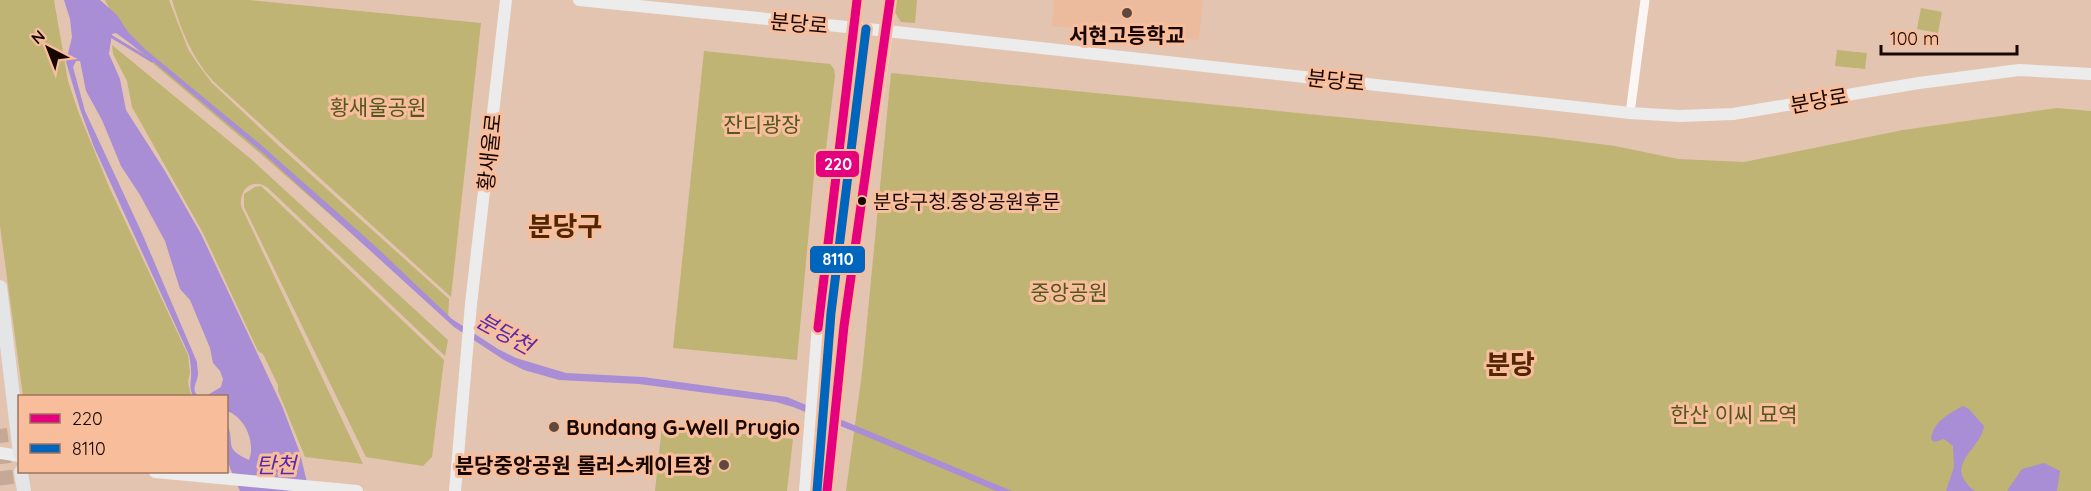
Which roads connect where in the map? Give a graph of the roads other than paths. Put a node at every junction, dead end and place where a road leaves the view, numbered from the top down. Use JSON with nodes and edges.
{"nodes":[{"id":1,"x":506,"y":0,"type":"edge"},
{"id":2,"x":579,"y":0,"type":"edge"},
{"id":3,"x":857,"y":0,"type":"edge"},
{"id":4,"x":890,"y":0,"type":"edge"},
{"id":5,"x":1645,"y":0,"type":"edge"},
{"id":6,"x":692,"y":6,"type":"edge"},
{"id":7,"x":854,"y":28,"type":"junction"},
{"id":8,"x":887,"y":31,"type":"junction"},
{"id":9,"x":2091,"y":74,"type":"edge"},
{"id":10,"x":1630,"y":113,"type":"junction"},
{"id":11,"x":0,"y":287,"type":"edge"},
{"id":12,"x":12,"y":391,"type":"junction"},
{"id":13,"x":1,"y":407,"type":"edge"},
{"id":14,"x":18,"y":439,"type":"edge"},
{"id":15,"x":0,"y":453,"type":"edge"},
{"id":16,"x":18,"y":455,"type":"edge"},
{"id":17,"x":21,"y":473,"type":"edge"},
{"id":18,"x":175,"y":473,"type":"edge"},
{"id":19,"x":24,"y":491,"type":"edge"},
{"id":20,"x":357,"y":491,"type":"edge"},
{"id":21,"x":455,"y":491,"type":"edge"},
{"id":22,"x":805,"y":491,"type":"edge"},
{"id":23,"x":827,"y":491,"type":"edge"}],
"edges":[{"from":1,"to":21,"type":"main road","name":"황새울로"},
{"from":2,"to":6,"type":"main road","name":"분당로"},
{"from":3,"to":7,"type":"main road"},
{"from":4,"to":8,"type":"main road"},
{"from":5,"to":10,"type":"street"},
{"from":6,"to":7,"type":"main road","name":"분당로"},
{"from":7,"to":8,"type":"main road","name":"분당로"},
{"from":7,"to":22,"type":"main road"},
{"from":8,"to":10,"type":"main road","name":"분당로"},
{"from":8,"to":23,"type":"main road"},
{"from":9,"to":10,"type":"main road","name":"분당로"},
{"from":11,"to":12,"type":"highway"},
{"from":12,"to":13,"type":"highway"},
{"from":12,"to":14,"type":"highway"},
{"from":15,"to":16,"type":"main road"},
{"from":17,"to":19,"type":"highway"},
{"from":18,"to":20,"type":"main road"}]}
